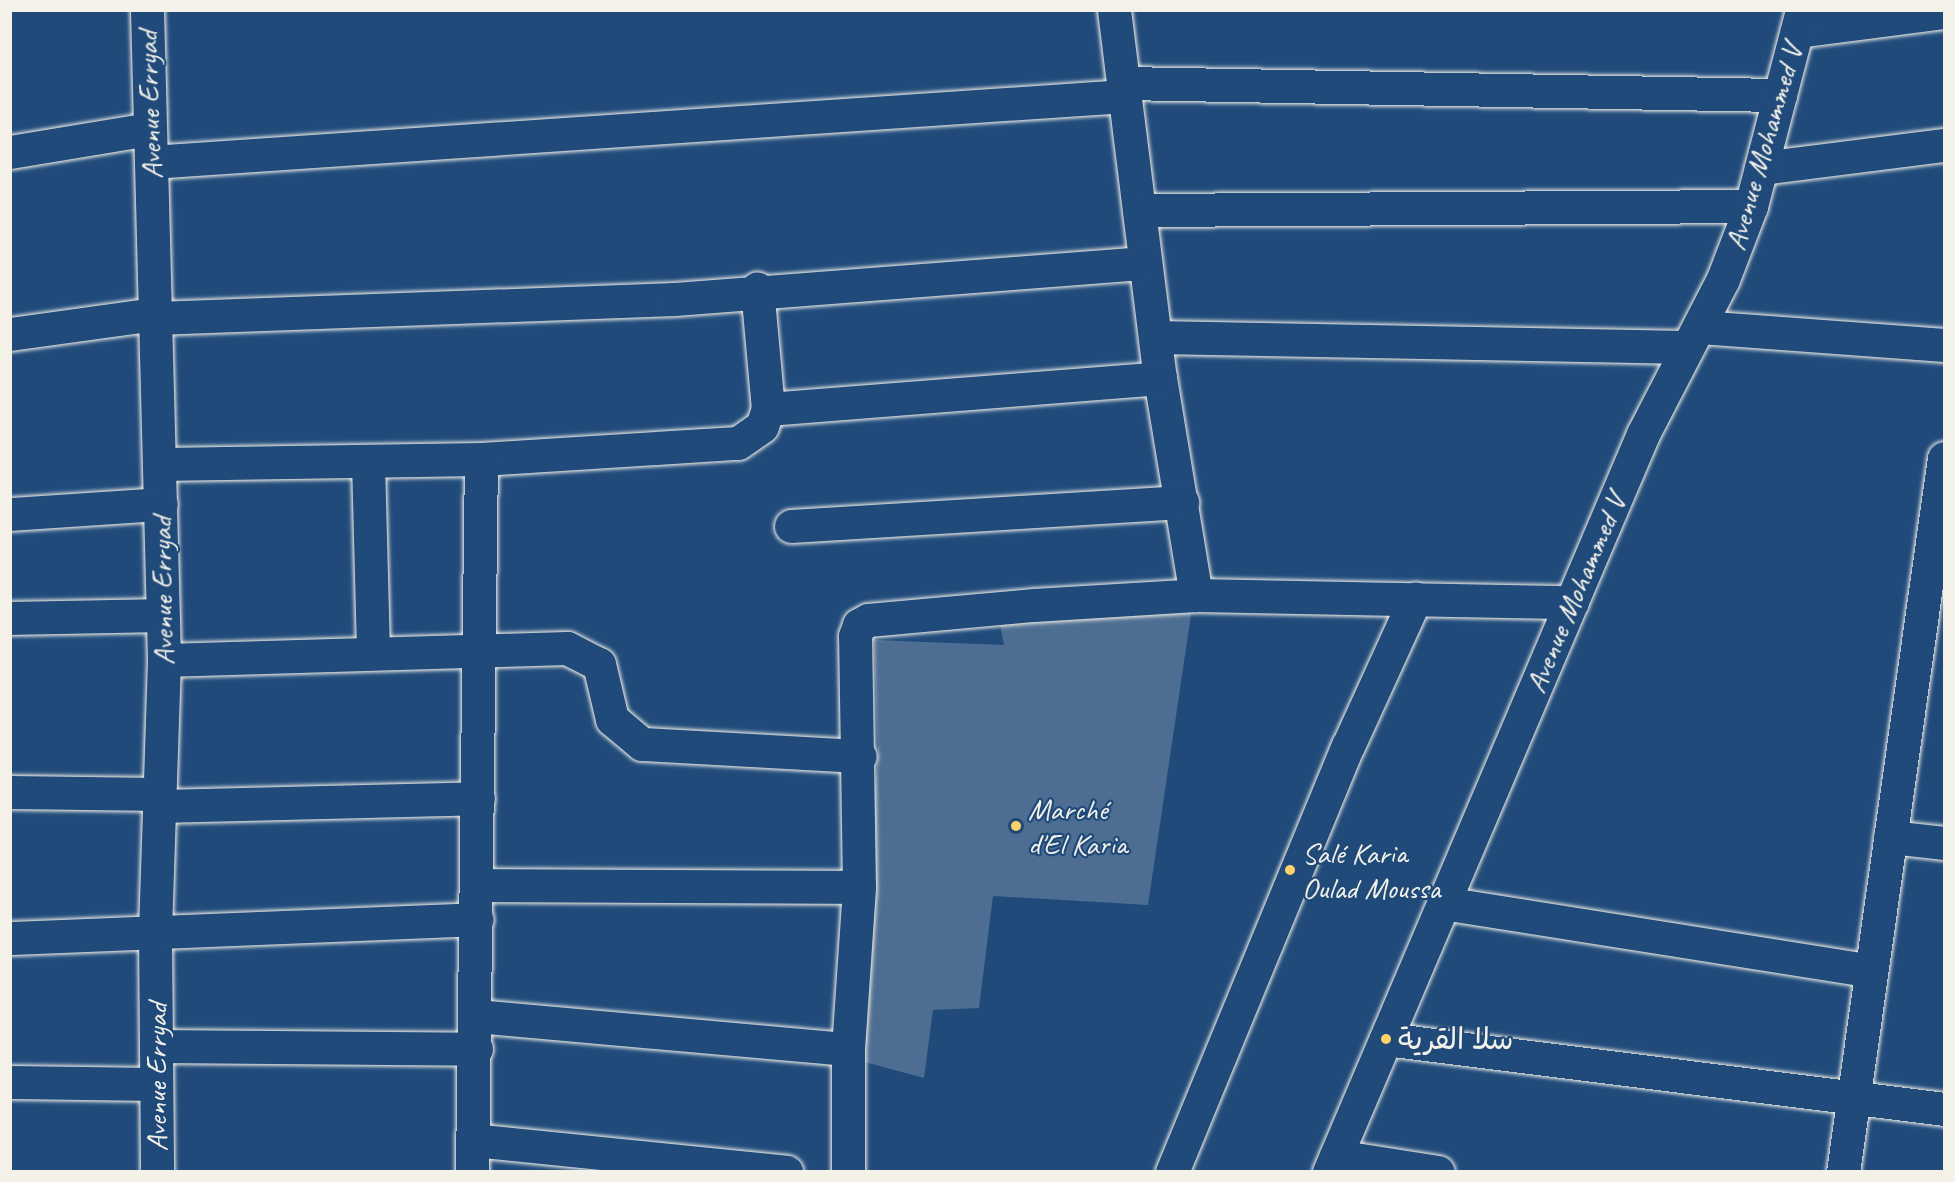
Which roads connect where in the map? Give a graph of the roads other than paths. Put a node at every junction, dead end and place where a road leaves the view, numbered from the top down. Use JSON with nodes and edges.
{"nodes":[{"id":1,"x":147,"y":10,"type":"edge"},
{"id":2,"x":1114,"y":10,"type":"edge"},
{"id":3,"x":1944,"y":12,"type":"edge"},
{"id":4,"x":1799,"y":21,"type":"edge"},
{"id":5,"x":1124,"y":90,"type":"junction"},
{"id":6,"x":1780,"y":95,"type":"junction"},
{"id":7,"x":148,"y":129,"type":"junction"},
{"id":8,"x":1944,"y":145,"type":"edge"},
{"id":9,"x":10,"y":152,"type":"edge"},
{"id":10,"x":151,"y":162,"type":"junction"},
{"id":11,"x":1761,"y":168,"type":"junction"},
{"id":12,"x":1751,"y":206,"type":"junction"},
{"id":13,"x":1139,"y":210,"type":"junction"},
{"id":14,"x":1145,"y":263,"type":"junction"},
{"id":15,"x":757,"y":289,"type":"junction"},
{"id":16,"x":154,"y":316,"type":"junction"},
{"id":17,"x":10,"y":334,"type":"edge"},
{"id":18,"x":1155,"y":337,"type":"junction"},
{"id":19,"x":1693,"y":337,"type":"junction"},
{"id":20,"x":1944,"y":345,"type":"edge"},
{"id":21,"x":1160,"y":378,"type":"junction"},
{"id":22,"x":768,"y":409,"type":"junction"},
{"id":23,"x":1944,"y":458,"type":"edge"},
{"id":24,"x":481,"y":459,"type":"junction"},
{"id":25,"x":368,"y":461,"type":"junction"},
{"id":26,"x":161,"y":464,"type":"junction"},
{"id":27,"x":1182,"y":502,"type":"junction"},
{"id":28,"x":161,"y":504,"type":"junction"},
{"id":29,"x":10,"y":514,"type":"edge"},
{"id":30,"x":791,"y":526,"type":"dead end"},
{"id":31,"x":1196,"y":596,"type":"junction"},
{"id":32,"x":1415,"y":600,"type":"junction"},
{"id":33,"x":1572,"y":602,"type":"junction"},
{"id":34,"x":162,"y":615,"type":"junction"},
{"id":35,"x":10,"y":618,"type":"edge"},
{"id":36,"x":479,"y":650,"type":"junction"},
{"id":37,"x":373,"y":652,"type":"junction"},
{"id":38,"x":164,"y":660,"type":"junction"},
{"id":39,"x":860,"y":756,"type":"junction"},
{"id":40,"x":10,"y":792,"type":"edge"},
{"id":41,"x":478,"y":798,"type":"junction"},
{"id":42,"x":160,"y":800,"type":"junction"},
{"id":43,"x":1890,"y":837,"type":"junction"},
{"id":44,"x":1944,"y":843,"type":"edge"},
{"id":45,"x":477,"y":885,"type":"junction"},
{"id":46,"x":859,"y":887,"type":"junction"},
{"id":47,"x":1443,"y":903,"type":"junction"},
{"id":48,"x":477,"y":919,"type":"junction"},
{"id":49,"x":155,"y":933,"type":"junction"},
{"id":50,"x":10,"y":938,"type":"edge"},
{"id":51,"x":1871,"y":971,"type":"junction"},
{"id":52,"x":476,"y":1016,"type":"junction"},
{"id":53,"x":1386,"y":1039,"type":"junction"},
{"id":54,"x":156,"y":1046,"type":"junction"},
{"id":55,"x":476,"y":1049,"type":"junction"},
{"id":56,"x":848,"y":1049,"type":"junction"},
{"id":57,"x":10,"y":1082,"type":"edge"},
{"id":58,"x":156,"y":1084,"type":"junction"},
{"id":59,"x":1852,"y":1099,"type":"junction"},
{"id":60,"x":1944,"y":1109,"type":"edge"},
{"id":61,"x":472,"y":1156,"type":"edge"},
{"id":62,"x":1333,"y":1164,"type":"edge"},
{"id":63,"x":157,"y":1172,"type":"edge"},
{"id":64,"x":786,"y":1172,"type":"edge"},
{"id":65,"x":848,"y":1172,"type":"edge"},
{"id":66,"x":1172,"y":1172,"type":"edge"},
{"id":67,"x":1438,"y":1172,"type":"edge"},
{"id":68,"x":1843,"y":1172,"type":"edge"}],
"edges":[{"from":1,"to":7,"type":"street","name":"Avenue Erryad"},
{"from":2,"to":5,"type":"street"},
{"from":3,"to":4,"type":"street"},
{"from":4,"to":6,"type":"street","name":"Avenue Mohammed V"},
{"from":5,"to":6,"type":"street"},
{"from":5,"to":10,"type":"street"},
{"from":5,"to":13,"type":"street"},
{"from":6,"to":11,"type":"street","name":"Avenue Mohammed V"},
{"from":7,"to":9,"type":"street"},
{"from":7,"to":10,"type":"street","name":"Avenue Erryad"},
{"from":8,"to":11,"type":"street"},
{"from":10,"to":16,"type":"street","name":"Avenue Erryad"},
{"from":11,"to":12,"type":"street","name":"Avenue Mohammed V"},
{"from":12,"to":13,"type":"street"},
{"from":12,"to":19,"type":"street","name":"Avenue Mohammed V"},
{"from":13,"to":14,"type":"street"},
{"from":14,"to":15,"type":"street"},
{"from":14,"to":18,"type":"street"},
{"from":15,"to":16,"type":"street"},
{"from":15,"to":22,"type":"street"},
{"from":16,"to":17,"type":"street"},
{"from":16,"to":26,"type":"street","name":"Avenue Erryad"},
{"from":18,"to":19,"type":"street"},
{"from":18,"to":21,"type":"street"},
{"from":19,"to":20,"type":"street"},
{"from":19,"to":33,"type":"street","name":"Avenue Mohammed V"},
{"from":21,"to":22,"type":"street"},
{"from":21,"to":27,"type":"street"},
{"from":22,"to":24,"type":"street"},
{"from":23,"to":43,"type":"street"},
{"from":24,"to":25,"type":"street"},
{"from":24,"to":36,"type":"street"},
{"from":25,"to":26,"type":"street"},
{"from":25,"to":37,"type":"street"},
{"from":26,"to":28,"type":"street","name":"Avenue Erryad"},
{"from":27,"to":30,"type":"street"},
{"from":27,"to":31,"type":"street"},
{"from":28,"to":29,"type":"street"},
{"from":28,"to":34,"type":"street","name":"Avenue Erryad"},
{"from":31,"to":32,"type":"street"},
{"from":31,"to":39,"type":"street"},
{"from":32,"to":33,"type":"street"},
{"from":32,"to":66,"type":"street"},
{"from":33,"to":47,"type":"street","name":"Avenue Mohammed V"},
{"from":34,"to":35,"type":"street"},
{"from":34,"to":38,"type":"street","name":"Avenue Erryad"},
{"from":36,"to":37,"type":"street"},
{"from":36,"to":39,"type":"street"},
{"from":36,"to":41,"type":"street"},
{"from":37,"to":38,"type":"street"},
{"from":38,"to":42,"type":"street","name":"Avenue Erryad"},
{"from":39,"to":46,"type":"street"},
{"from":40,"to":42,"type":"street"},
{"from":41,"to":42,"type":"street"},
{"from":41,"to":45,"type":"street"},
{"from":42,"to":49,"type":"street","name":"Avenue Erryad"},
{"from":43,"to":44,"type":"street"},
{"from":43,"to":51,"type":"street"},
{"from":45,"to":46,"type":"street"},
{"from":45,"to":48,"type":"street"},
{"from":46,"to":56,"type":"street"},
{"from":47,"to":51,"type":"street"},
{"from":47,"to":53,"type":"street","name":"Avenue Mohammed V"},
{"from":48,"to":49,"type":"street"},
{"from":48,"to":52,"type":"street"},
{"from":49,"to":50,"type":"street"},
{"from":49,"to":54,"type":"street","name":"Avenue Erryad"},
{"from":51,"to":59,"type":"street"},
{"from":52,"to":55,"type":"street"},
{"from":52,"to":56,"type":"street"},
{"from":53,"to":59,"type":"street"},
{"from":53,"to":62,"type":"street","name":"Avenue Mohammed V"},
{"from":54,"to":55,"type":"street"},
{"from":54,"to":58,"type":"street","name":"Avenue Erryad"},
{"from":55,"to":61,"type":"street"},
{"from":56,"to":65,"type":"street"},
{"from":57,"to":58,"type":"street"},
{"from":58,"to":63,"type":"street","name":"Avenue Erryad"},
{"from":59,"to":60,"type":"street"},
{"from":59,"to":68,"type":"street"},
{"from":61,"to":64,"type":"street"},
{"from":62,"to":67,"type":"street"}]}
